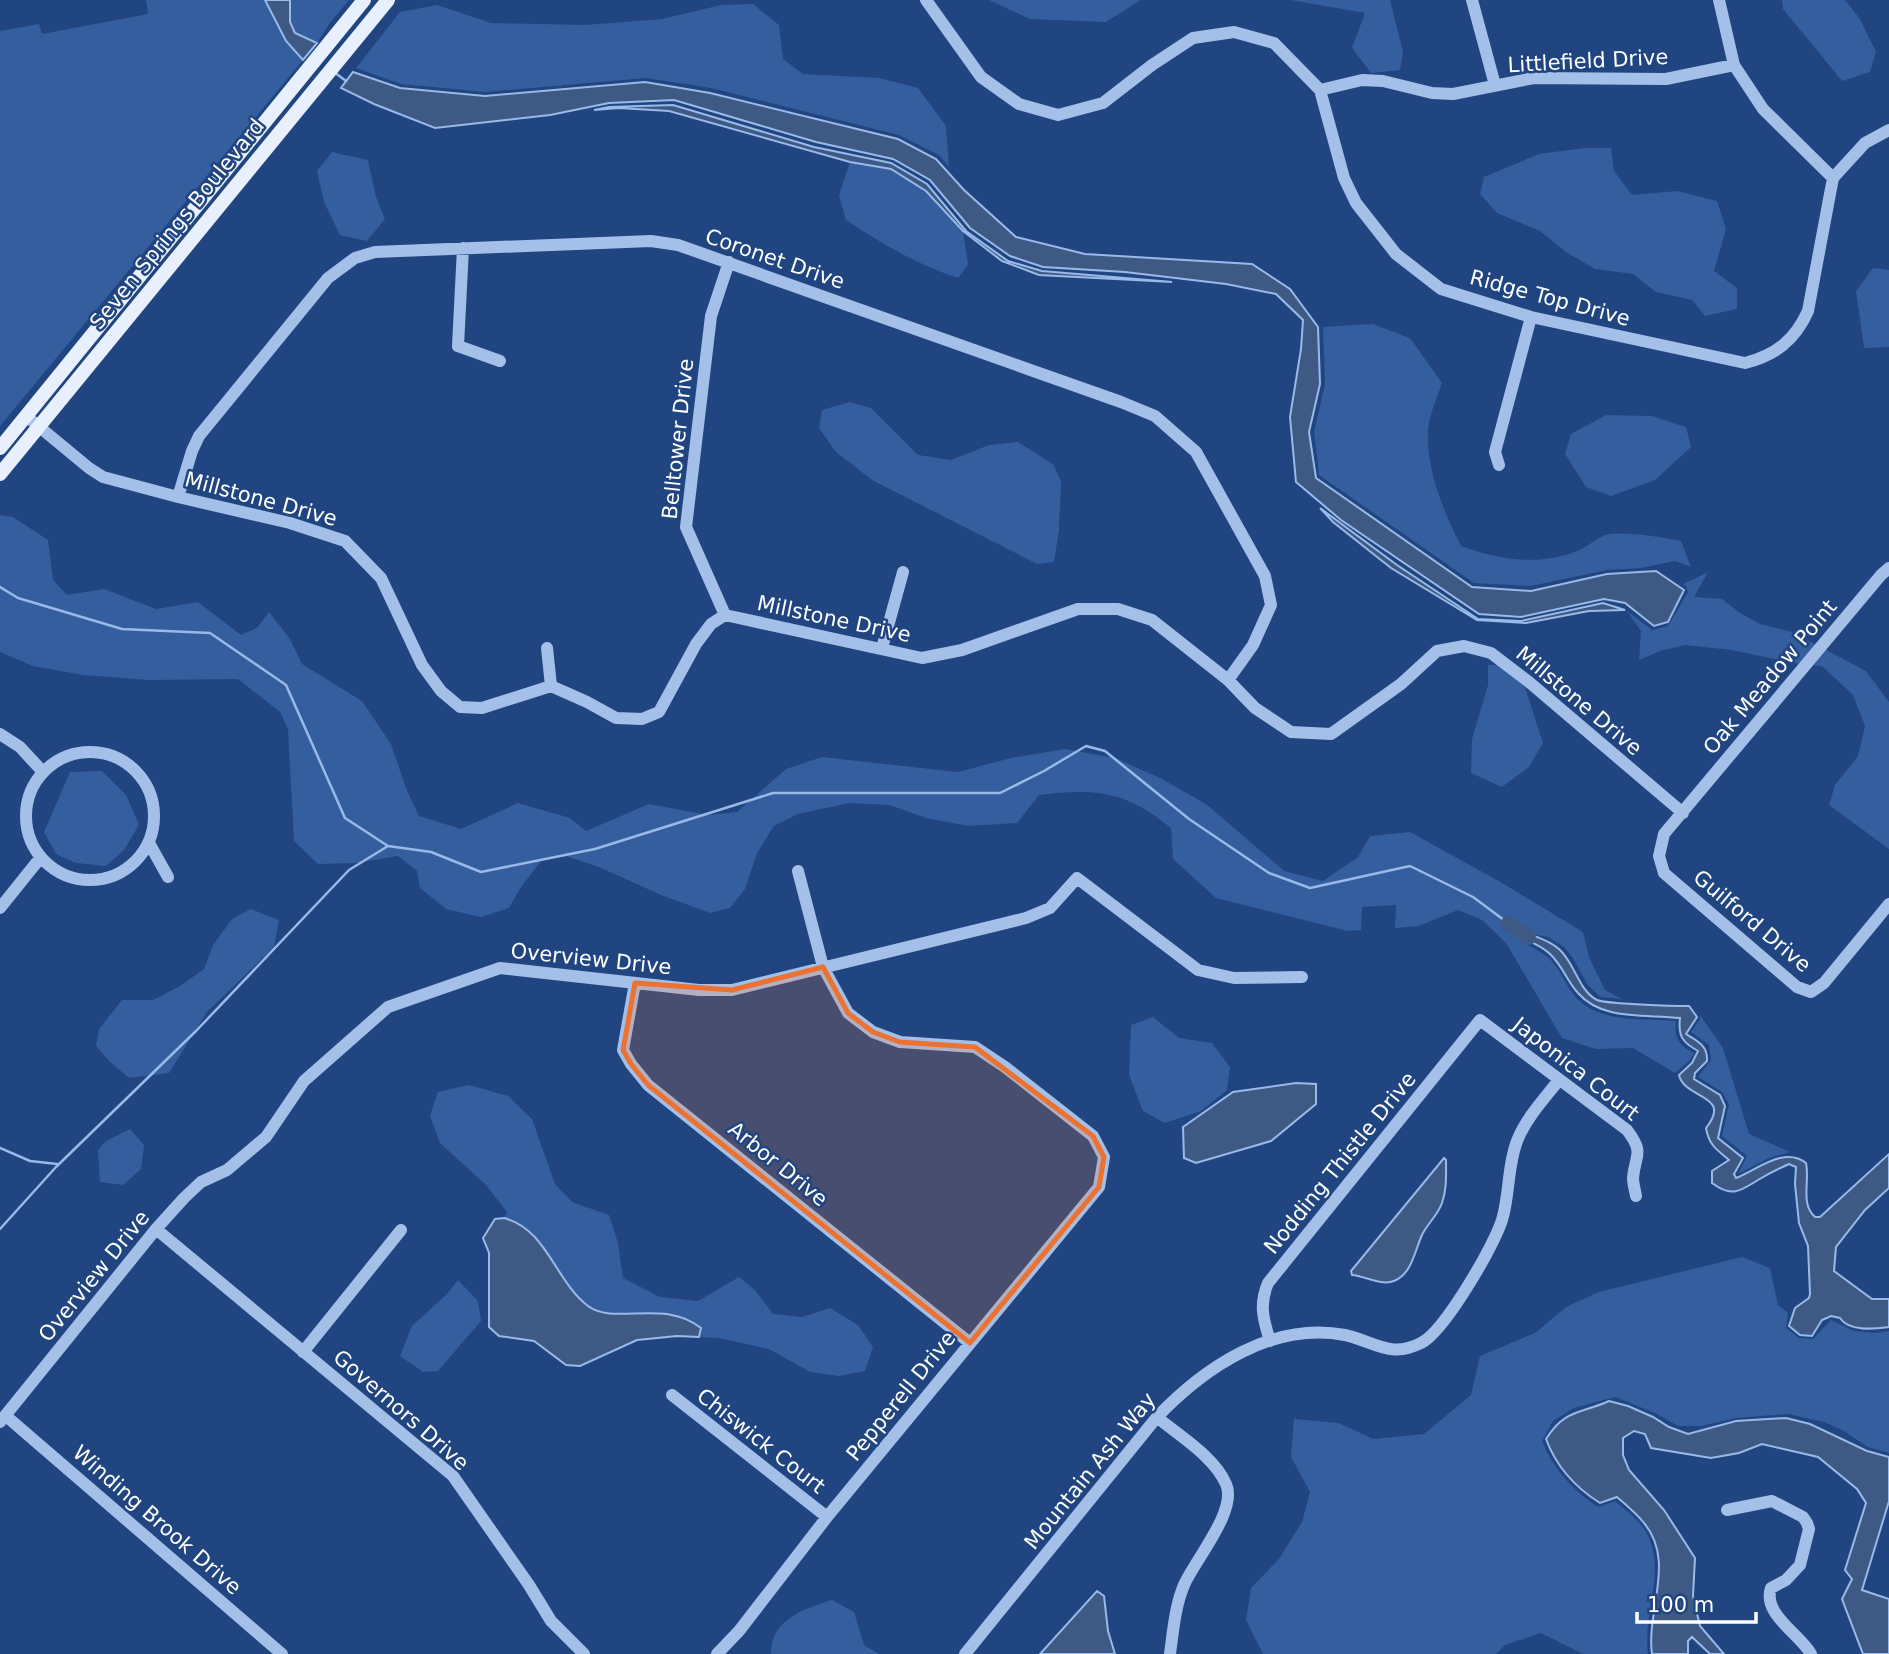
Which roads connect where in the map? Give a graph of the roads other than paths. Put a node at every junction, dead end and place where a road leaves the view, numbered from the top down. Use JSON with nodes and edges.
{"nodes":[{"id":1,"x":364,"y":0,"type":"edge"},
{"id":2,"x":381,"y":0,"type":"edge"},
{"id":3,"x":388,"y":0,"type":"edge"},
{"id":4,"x":926,"y":0,"type":"edge"},
{"id":5,"x":1472,"y":0,"type":"edge"},
{"id":6,"x":1719,"y":0,"type":"edge"},
{"id":7,"x":369,"y":21,"type":"junction"},
{"id":8,"x":1734,"y":65,"type":"junction"},
{"id":9,"x":1495,"y":85,"type":"junction"},
{"id":10,"x":1320,"y":90,"type":"junction"},
{"id":11,"x":1889,"y":130,"type":"edge"},
{"id":12,"x":1833,"y":178,"type":"junction"},
{"id":13,"x":463,"y":248,"type":"junction"},
{"id":14,"x":729,"y":262,"type":"junction"},
{"id":15,"x":1531,"y":317,"type":"junction"},
{"id":16,"x":500,"y":361,"type":"dead end"},
{"id":17,"x":33,"y":421,"type":"junction"},
{"id":18,"x":0,"y":448,"type":"edge"},
{"id":19,"x":0,"y":461,"type":"edge"},
{"id":20,"x":1499,"y":465,"type":"dead end"},
{"id":21,"x":0,"y":474,"type":"edge"},
{"id":22,"x":178,"y":498,"type":"junction"},
{"id":23,"x":1889,"y":568,"type":"edge"},
{"id":24,"x":903,"y":572,"type":"dead end"},
{"id":25,"x":725,"y":615,"type":"junction"},
{"id":26,"x":547,"y":648,"type":"dead end"},
{"id":27,"x":882,"y":648,"type":"junction"},
{"id":28,"x":1228,"y":680,"type":"junction"},
{"id":29,"x":551,"y":686,"type":"junction"},
{"id":30,"x":0,"y":734,"type":"edge"},
{"id":31,"x":43,"y":772,"type":"junction"},
{"id":32,"x":1683,"y":813,"type":"junction"},
{"id":33,"x":149,"y":843,"type":"junction"},
{"id":34,"x":41,"y":857,"type":"junction"},
{"id":35,"x":798,"y":871,"type":"dead end"},
{"id":36,"x":168,"y":877,"type":"dead end"},
{"id":37,"x":1889,"y":905,"type":"edge"},
{"id":38,"x":0,"y":908,"type":"edge"},
{"id":39,"x":823,"y":967,"type":"junction"},
{"id":40,"x":1302,"y":977,"type":"dead end"},
{"id":41,"x":635,"y":983,"type":"junction"},
{"id":42,"x":1480,"y":1020,"type":"joint"},
{"id":43,"x":1559,"y":1080,"type":"junction"},
{"id":44,"x":1636,"y":1196,"type":"dead end"},
{"id":45,"x":156,"y":1229,"type":"junction"},
{"id":46,"x":401,"y":1230,"type":"dead end"},
{"id":47,"x":1270,"y":1341,"type":"junction"},
{"id":48,"x":970,"y":1343,"type":"junction"},
{"id":49,"x":303,"y":1352,"type":"junction"},
{"id":50,"x":672,"y":1395,"type":"dead end"},
{"id":51,"x":1157,"y":1417,"type":"junction"},
{"id":52,"x":3,"y":1419,"type":"edge"},
{"id":53,"x":1727,"y":1510,"type":"dead end"},
{"id":54,"x":827,"y":1517,"type":"junction"},
{"id":55,"x":282,"y":1654,"type":"edge"},
{"id":56,"x":583,"y":1654,"type":"edge"},
{"id":57,"x":717,"y":1654,"type":"edge"},
{"id":58,"x":965,"y":1654,"type":"edge"},
{"id":59,"x":1170,"y":1654,"type":"edge"},
{"id":60,"x":1811,"y":1654,"type":"edge"}],
"edges":[{"from":1,"to":17,"type":"main road","name":"Seven Springs Boulevard"},
{"from":2,"to":7,"type":"main road"},
{"from":3,"to":7,"type":"main road","name":"Seven Springs Boulevard"},
{"from":4,"to":10,"type":"street","name":"Ridge Top Drive"},
{"from":5,"to":9,"type":"street"},
{"from":6,"to":8,"type":"street"},
{"from":7,"to":17,"type":"main road","name":"Seven Springs Boulevard"},
{"from":8,"to":9,"type":"street","name":"Littlefield Drive"},
{"from":8,"to":12,"type":"street"},
{"from":9,"to":10,"type":"street","name":"Littlefield Drive"},
{"from":10,"to":15,"type":"street","name":"Ridge Top Drive"},
{"from":11,"to":12,"type":"street"},
{"from":12,"to":15,"type":"street","name":"Ridge Top Drive"},
{"from":13,"to":14,"type":"street","name":"Coronet Drive"},
{"from":13,"to":16,"type":"street"},
{"from":13,"to":22,"type":"street","name":"Coronet Drive"},
{"from":14,"to":25,"type":"street","name":"Belltower Drive"},
{"from":14,"to":28,"type":"street","name":"Coronet Drive"},
{"from":15,"to":20,"type":"street"},
{"from":17,"to":18,"type":"main road","name":"Seven Springs Boulevard"},
{"from":17,"to":19,"type":"main road"},
{"from":17,"to":21,"type":"main road","name":"Seven Springs Boulevard"},
{"from":17,"to":22,"type":"street","name":"Millstone Drive"},
{"from":22,"to":29,"type":"street","name":"Millstone Drive"},
{"from":23,"to":32,"type":"street","name":"Oak Meadow Point"},
{"from":24,"to":27,"type":"street"},
{"from":25,"to":27,"type":"street","name":"Millstone Drive"},
{"from":25,"to":29,"type":"street","name":"Millstone Drive"},
{"from":26,"to":29,"type":"street"},
{"from":27,"to":28,"type":"street","name":"Millstone Drive"},
{"from":28,"to":32,"type":"street","name":"Millstone Drive"},
{"from":30,"to":31,"type":"street"},
{"from":31,"to":33,"type":"street"},
{"from":31,"to":34,"type":"street"},
{"from":32,"to":37,"type":"street","name":"Guilford Drive"},
{"from":33,"to":34,"type":"street"},
{"from":33,"to":36,"type":"street"},
{"from":34,"to":38,"type":"street"},
{"from":35,"to":39,"type":"street"},
{"from":39,"to":40,"type":"street","name":"Overview Drive"},
{"from":39,"to":41,"type":"street","name":"Overview Drive"},
{"from":39,"to":48,"type":"street","name":"Pepperell Drive"},
{"from":41,"to":45,"type":"street","name":"Overview Drive"},
{"from":41,"to":48,"type":"street","name":"Arbor Drive"},
{"from":42,"to":43,"type":"street","name":"Japonica Court"},
{"from":42,"to":47,"type":"street","name":"Nodding Thistle Drive"},
{"from":43,"to":44,"type":"street","name":"Japonica Court"},
{"from":43,"to":47,"type":"street","name":"Mountain Ash Way"},
{"from":45,"to":49,"type":"street","name":"Governors Drive"},
{"from":45,"to":52,"type":"street","name":"Overview Drive"},
{"from":46,"to":49,"type":"street"},
{"from":47,"to":51,"type":"street","name":"Mountain Ash Way"},
{"from":48,"to":54,"type":"street","name":"Pepperell Drive"},
{"from":49,"to":56,"type":"street","name":"Governors Drive"},
{"from":50,"to":54,"type":"street","name":"Chiswick Court"},
{"from":51,"to":58,"type":"street","name":"Mountain Ash Way"},
{"from":51,"to":59,"type":"street"},
{"from":52,"to":55,"type":"street","name":"Winding Brook Drive"},
{"from":53,"to":60,"type":"street"},
{"from":54,"to":57,"type":"street","name":"Pepperell Drive"}]}
